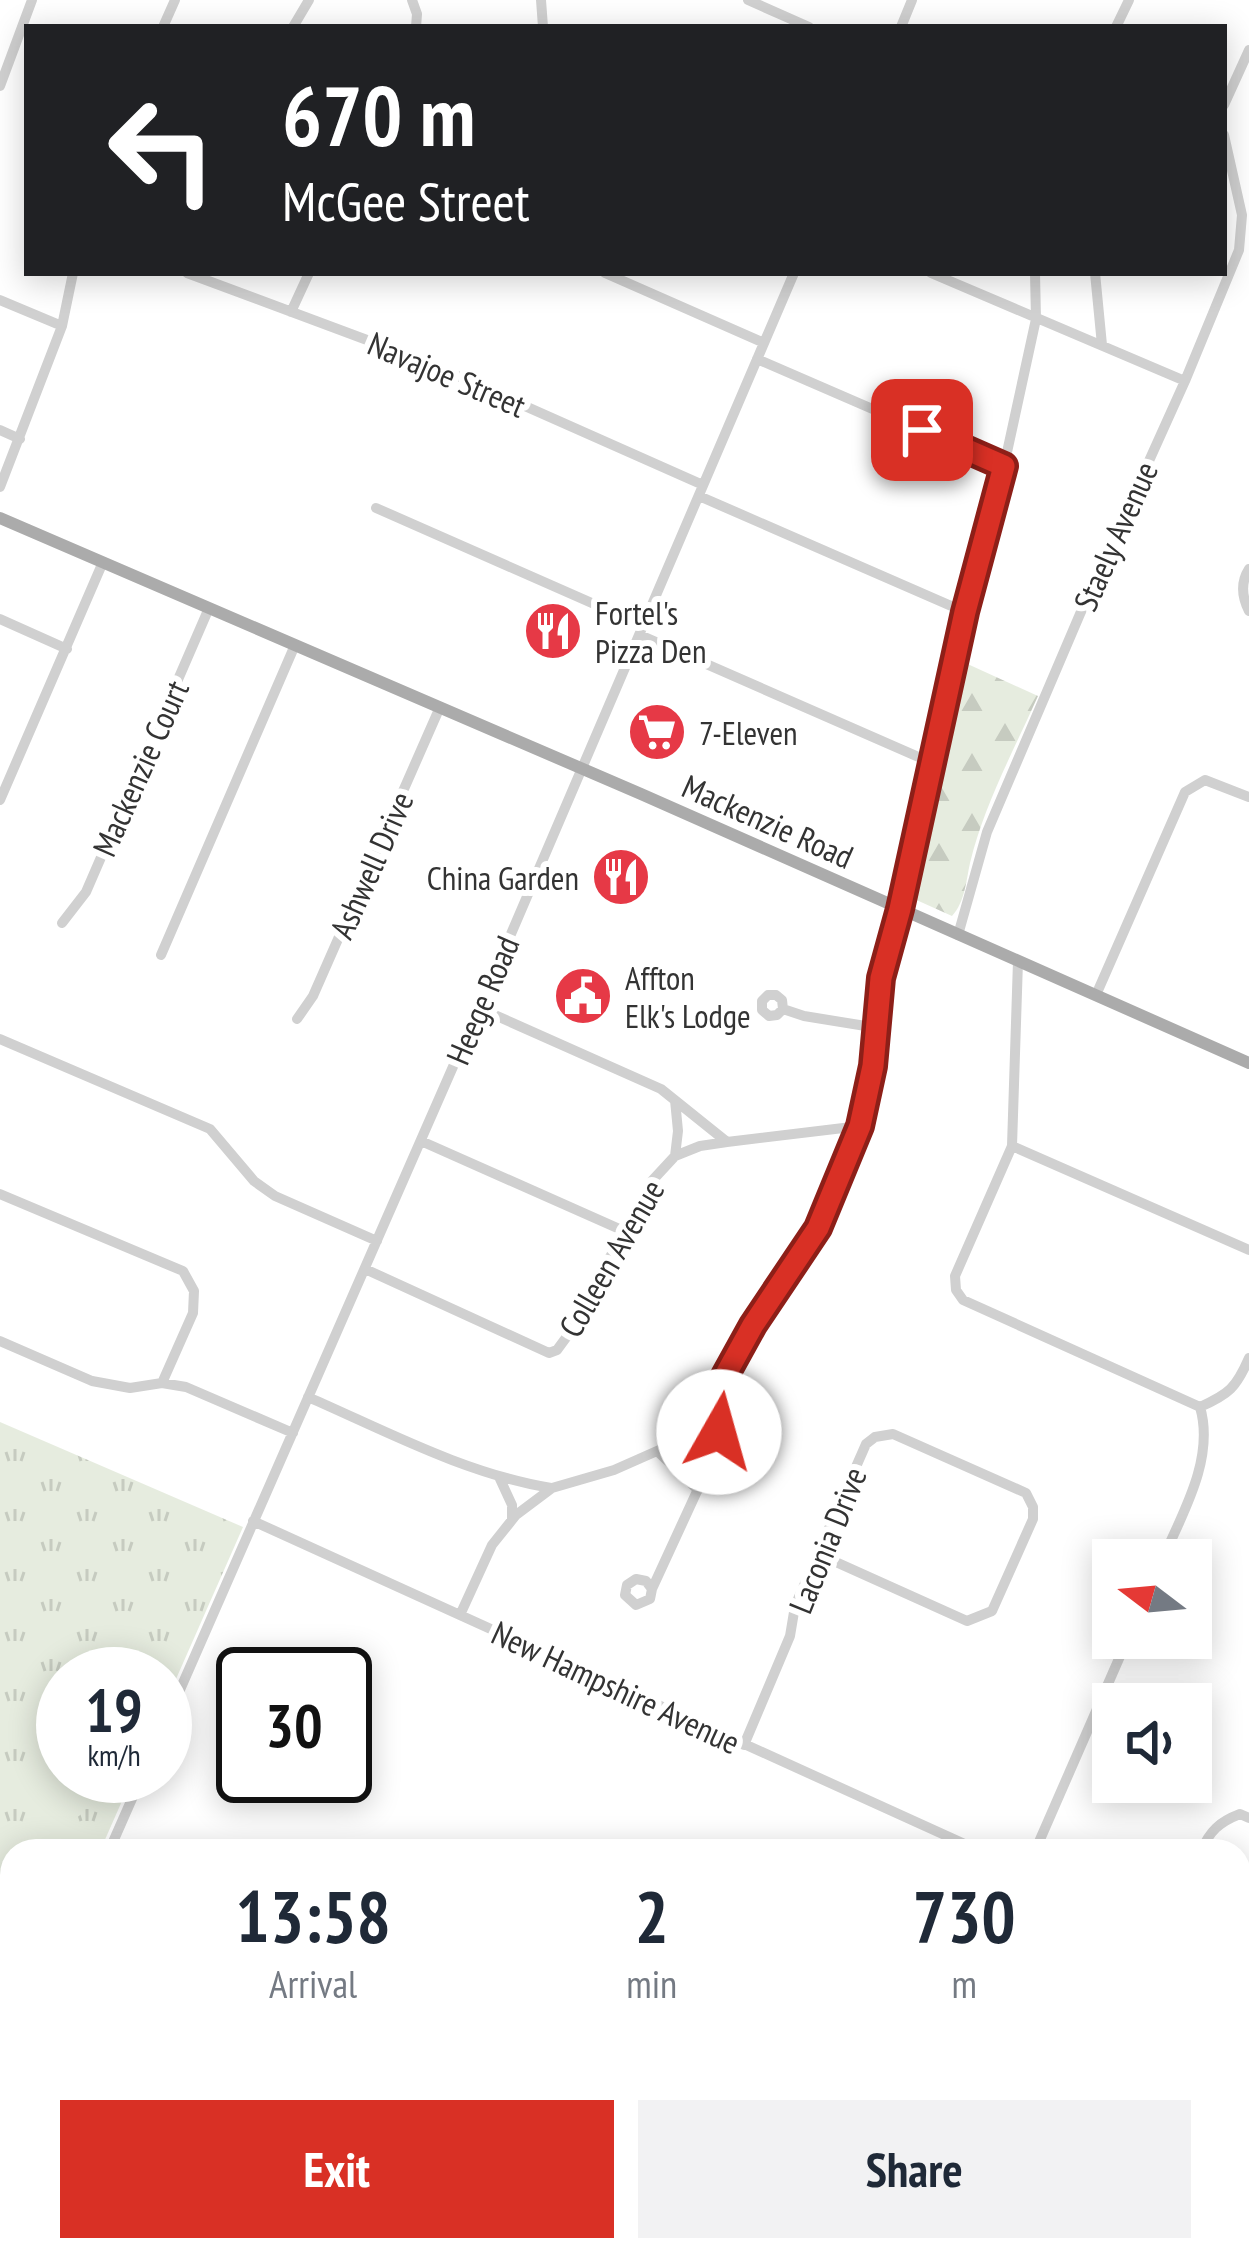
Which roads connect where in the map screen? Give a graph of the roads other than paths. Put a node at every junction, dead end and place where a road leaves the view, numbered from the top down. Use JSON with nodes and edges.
{"nodes":[{"id":1,"x":32,"y":0,"type":"edge"},
{"id":2,"x":748,"y":0,"type":"edge"},
{"id":3,"x":802,"y":24,"type":"edge"},
{"id":4,"x":1249,"y":50,"type":"edge"},
{"id":5,"x":0,"y":86,"type":"edge"},
{"id":6,"x":1227,"y":98,"type":"edge"},
{"id":7,"x":1227,"y":148,"type":"edge"},
{"id":8,"x":72,"y":276,"type":"edge"},
{"id":9,"x":195,"y":276,"type":"edge"},
{"id":10,"x":308,"y":276,"type":"edge"},
{"id":11,"x":612,"y":276,"type":"edge"},
{"id":12,"x":793,"y":276,"type":"edge"},
{"id":13,"x":938,"y":276,"type":"edge"},
{"id":14,"x":1035,"y":276,"type":"edge"},
{"id":15,"x":1095,"y":276,"type":"edge"},
{"id":16,"x":0,"y":300,"type":"edge"},
{"id":17,"x":291,"y":313,"type":"junction"},
{"id":18,"x":1036,"y":319,"type":"junction"},
{"id":19,"x":62,"y":326,"type":"junction"},
{"id":20,"x":764,"y":343,"type":"junction"},
{"id":21,"x":1102,"y":345,"type":"junction"},
{"id":22,"x":758,"y":359,"type":"junction"},
{"id":23,"x":1185,"y":382,"type":"junction"},
{"id":24,"x":0,"y":430,"type":"edge"},
{"id":25,"x":20,"y":439,"type":"junction"},
{"id":26,"x":1004,"y":466,"type":"junction"},
{"id":27,"x":0,"y":487,"type":"edge"},
{"id":28,"x":701,"y":491,"type":"junction"},
{"id":29,"x":376,"y":508,"type":"dead end"},
{"id":30,"x":0,"y":518,"type":"edge"},
{"id":31,"x":104,"y":562,"type":"junction"},
{"id":32,"x":1249,"y":569,"type":"edge"},
{"id":33,"x":209,"y":608,"type":"junction"},
{"id":34,"x":1249,"y":611,"type":"edge"},
{"id":35,"x":965,"y":612,"type":"junction"},
{"id":36,"x":0,"y":620,"type":"edge"},
{"id":37,"x":642,"y":631,"type":"junction"},
{"id":38,"x":295,"y":645,"type":"junction"},
{"id":39,"x":67,"y":649,"type":"junction"},
{"id":40,"x":440,"y":707,"type":"junction"},
{"id":41,"x":930,"y":763,"type":"junction"},
{"id":42,"x":581,"y":769,"type":"junction"},
{"id":43,"x":1249,"y":797,"type":"edge"},
{"id":44,"x":0,"y":800,"type":"edge"},
{"id":45,"x":900,"y":909,"type":"junction"},
{"id":46,"x":62,"y":923,"type":"dead end"},
{"id":47,"x":958,"y":935,"type":"junction"},
{"id":48,"x":161,"y":955,"type":"dead end"},
{"id":49,"x":1018,"y":961,"type":"junction"},
{"id":50,"x":1096,"y":995,"type":"junction"},
{"id":51,"x":479,"y":1008,"type":"junction"},
{"id":52,"x":783,"y":1009,"type":"dead end"},
{"id":53,"x":297,"y":1019,"type":"dead end"},
{"id":54,"x":878,"y":1028,"type":"junction"},
{"id":55,"x":0,"y":1039,"type":"edge"},
{"id":56,"x":1249,"y":1063,"type":"edge"},
{"id":57,"x":674,"y":1100,"type":"junction"},
{"id":58,"x":860,"y":1126,"type":"junction"},
{"id":59,"x":421,"y":1142,"type":"junction"},
{"id":60,"x":727,"y":1142,"type":"junction"},
{"id":61,"x":1012,"y":1146,"type":"junction"},
{"id":62,"x":675,"y":1156,"type":"junction"},
{"id":63,"x":0,"y":1194,"type":"edge"},
{"id":64,"x":624,"y":1231,"type":"junction"},
{"id":65,"x":377,"y":1240,"type":"junction"},
{"id":66,"x":1249,"y":1250,"type":"edge"},
{"id":67,"x":365,"y":1269,"type":"junction"},
{"id":68,"x":0,"y":1341,"type":"edge"},
{"id":69,"x":1249,"y":1358,"type":"edge"},
{"id":70,"x":162,"y":1383,"type":"junction"},
{"id":71,"x":716,"y":1392,"type":"junction"},
{"id":72,"x":308,"y":1397,"type":"junction"},
{"id":73,"x":1199,"y":1407,"type":"junction"},
{"id":74,"x":293,"y":1432,"type":"junction"},
{"id":75,"x":657,"y":1451,"type":"junction"},
{"id":76,"x":497,"y":1477,"type":"junction"},
{"id":77,"x":552,"y":1488,"type":"junction"},
{"id":78,"x":698,"y":1490,"type":"junction"},
{"id":79,"x":512,"y":1520,"type":"junction"},
{"id":80,"x":253,"y":1521,"type":"junction"},
{"id":81,"x":1170,"y":1539,"type":"edge"},
{"id":82,"x":818,"y":1554,"type":"junction"},
{"id":83,"x":652,"y":1589,"type":"dead end"},
{"id":84,"x":460,"y":1615,"type":"junction"},
{"id":85,"x":1119,"y":1659,"type":"edge"},
{"id":86,"x":192,"y":1662,"type":"edge"},
{"id":87,"x":744,"y":1745,"type":"junction"},
{"id":88,"x":130,"y":1803,"type":"edge"},
{"id":89,"x":1249,"y":1818,"type":"edge"},
{"id":90,"x":114,"y":1839,"type":"edge"},
{"id":91,"x":953,"y":1839,"type":"edge"},
{"id":92,"x":1040,"y":1839,"type":"edge"},
{"id":93,"x":1206,"y":1839,"type":"edge"}],
"edges":[{"from":1,"to":5,"type":"street"},
{"from":2,"to":3,"type":"street"},
{"from":4,"to":6,"type":"street"},
{"from":7,"to":23,"type":"street","name":"Staely Avenue"},
{"from":8,"to":19,"type":"street"},
{"from":9,"to":17,"type":"street","name":"Navajoe Street"},
{"from":10,"to":17,"type":"street"},
{"from":11,"to":20,"type":"street"},
{"from":12,"to":20,"type":"street","name":"Heege Road"},
{"from":13,"to":18,"type":"street"},
{"from":14,"to":18,"type":"street"},
{"from":15,"to":21,"type":"street"},
{"from":16,"to":19,"type":"street"},
{"from":17,"to":28,"type":"street","name":"Navajoe Street"},
{"from":18,"to":21,"type":"street"},
{"from":18,"to":26,"type":"street"},
{"from":19,"to":25,"type":"street"},
{"from":20,"to":22,"type":"street","name":"Heege Road"},
{"from":21,"to":23,"type":"street"},
{"from":22,"to":26,"type":"street"},
{"from":22,"to":28,"type":"street","name":"Heege Road"},
{"from":23,"to":47,"type":"street","name":"Staely Avenue"},
{"from":24,"to":25,"type":"street"},
{"from":25,"to":27,"type":"street"},
{"from":26,"to":35,"type":"street"},
{"from":28,"to":35,"type":"street","name":"Navajoe Street"},
{"from":28,"to":37,"type":"street","name":"Heege Road"},
{"from":29,"to":37,"type":"street"},
{"from":30,"to":31,"type":"main road","name":"Mackenzie Road"},
{"from":31,"to":33,"type":"main road","name":"Mackenzie Road"},
{"from":31,"to":39,"type":"street"},
{"from":32,"to":34,"type":"street"},
{"from":33,"to":38,"type":"main road","name":"Mackenzie Road"},
{"from":33,"to":46,"type":"street","name":"Mackenzie Court"},
{"from":35,"to":41,"type":"street"},
{"from":36,"to":39,"type":"street"},
{"from":37,"to":41,"type":"street"},
{"from":37,"to":42,"type":"street","name":"Heege Road"},
{"from":38,"to":40,"type":"main road","name":"Mackenzie Road"},
{"from":38,"to":48,"type":"street"},
{"from":39,"to":44,"type":"street"},
{"from":40,"to":42,"type":"main road","name":"Mackenzie Road"},
{"from":40,"to":53,"type":"street","name":"Ashwell Drive"},
{"from":41,"to":45,"type":"street"},
{"from":42,"to":45,"type":"main road","name":"Mackenzie Road"},
{"from":42,"to":51,"type":"street","name":"Heege Road"},
{"from":43,"to":50,"type":"street"},
{"from":45,"to":47,"type":"main road","name":"Mackenzie Road"},
{"from":45,"to":54,"type":"street"},
{"from":47,"to":49,"type":"main road","name":"Mackenzie Road"},
{"from":49,"to":50,"type":"main road","name":"Mackenzie Road"},
{"from":49,"to":61,"type":"street"},
{"from":50,"to":56,"type":"main road","name":"Mackenzie Road"},
{"from":51,"to":57,"type":"street"},
{"from":51,"to":59,"type":"street","name":"Heege Road"},
{"from":52,"to":54,"type":"street"},
{"from":54,"to":58,"type":"street"},
{"from":55,"to":65,"type":"street"},
{"from":57,"to":60,"type":"street"},
{"from":57,"to":62,"type":"street"},
{"from":58,"to":60,"type":"street","name":"Colleen Avenue"},
{"from":58,"to":71,"type":"street"},
{"from":59,"to":64,"type":"street"},
{"from":59,"to":65,"type":"street","name":"Heege Road"},
{"from":60,"to":62,"type":"street","name":"Colleen Avenue"},
{"from":61,"to":66,"type":"street"},
{"from":61,"to":73,"type":"street"},
{"from":62,"to":64,"type":"street","name":"Colleen Avenue"},
{"from":63,"to":70,"type":"street"},
{"from":64,"to":67,"type":"street","name":"Colleen Avenue"},
{"from":65,"to":67,"type":"street","name":"Heege Road"},
{"from":67,"to":72,"type":"street","name":"Heege Road"},
{"from":68,"to":70,"type":"street"},
{"from":69,"to":73,"type":"street"},
{"from":70,"to":74,"type":"street"},
{"from":71,"to":75,"type":"street"},
{"from":71,"to":78,"type":"street"},
{"from":72,"to":74,"type":"street","name":"Heege Road"},
{"from":72,"to":76,"type":"street"},
{"from":73,"to":81,"type":"street"},
{"from":74,"to":80,"type":"street","name":"Heege Road"},
{"from":75,"to":77,"type":"street"},
{"from":75,"to":78,"type":"street"},
{"from":76,"to":77,"type":"street"},
{"from":76,"to":79,"type":"street"},
{"from":77,"to":79,"type":"street"},
{"from":78,"to":83,"type":"street"},
{"from":79,"to":84,"type":"street"},
{"from":80,"to":84,"type":"street","name":"New Hampshire Avenue"},
{"from":80,"to":86,"type":"street","name":"Heege Road"},
{"from":82,"to":82,"type":"street","name":"Laconia Drive"},
{"from":82,"to":87,"type":"street","name":"Laconia Drive"},
{"from":84,"to":87,"type":"street","name":"New Hampshire Avenue"},
{"from":85,"to":92,"type":"street"},
{"from":87,"to":91,"type":"street","name":"New Hampshire Avenue"},
{"from":88,"to":90,"type":"street"},
{"from":89,"to":93,"type":"street"}]}
